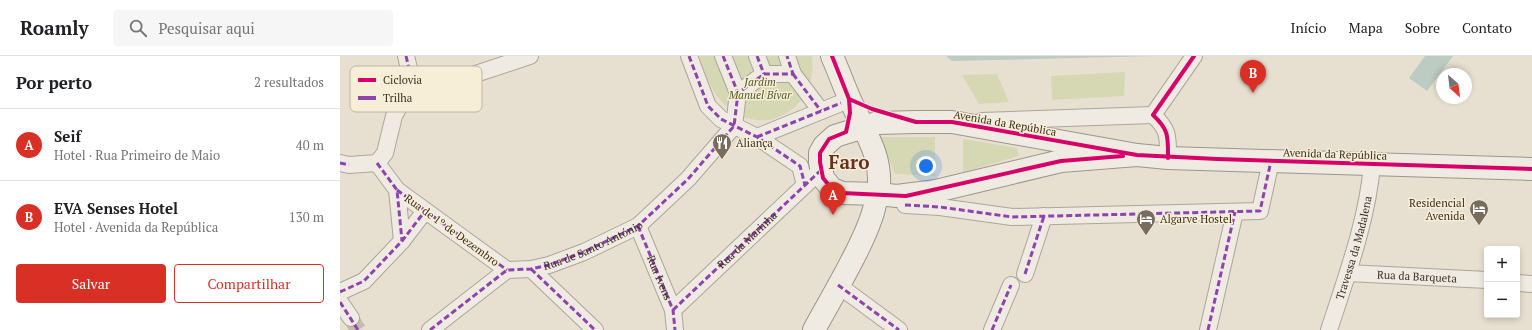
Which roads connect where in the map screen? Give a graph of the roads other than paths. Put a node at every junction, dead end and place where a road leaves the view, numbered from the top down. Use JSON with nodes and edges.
{"nodes":[{"id":1,"x":406,"y":56,"type":"edge"},
{"id":2,"x":530,"y":56,"type":"edge"},
{"id":3,"x":690,"y":56,"type":"edge"},
{"id":4,"x":723,"y":56,"type":"edge"},
{"id":5,"x":757,"y":56,"type":"edge"},
{"id":6,"x":787,"y":56,"type":"edge"},
{"id":7,"x":832,"y":56,"type":"edge"},
{"id":8,"x":1194,"y":56,"type":"edge"},
{"id":9,"x":408,"y":66,"type":"edge"},
{"id":10,"x":482,"y":72,"type":"edge"},
{"id":11,"x":764,"y":74,"type":"junction"},
{"id":12,"x":793,"y":74,"type":"junction"},
{"id":13,"x":738,"y":93,"type":"junction"},
{"id":14,"x":845,"y":101,"type":"junction"},
{"id":15,"x":821,"y":111,"type":"junction"},
{"id":16,"x":396,"y":112,"type":"edge"},
{"id":17,"x":1153,"y":115,"type":"junction"},
{"id":18,"x":916,"y":122,"type":"junction"},
{"id":19,"x":952,"y":122,"type":"junction"},
{"id":20,"x":734,"y":126,"type":"junction"},
{"id":21,"x":854,"y":130,"type":"junction"},
{"id":22,"x":757,"y":138,"type":"junction"},
{"id":23,"x":1137,"y":155,"type":"junction"},
{"id":24,"x":1168,"y":158,"type":"junction"},
{"id":25,"x":1271,"y":161,"type":"junction"},
{"id":26,"x":377,"y":163,"type":"junction"},
{"id":27,"x":1372,"y":164,"type":"junction"},
{"id":28,"x":343,"y":166,"type":"edge"},
{"id":29,"x":1532,"y":169,"type":"edge"},
{"id":30,"x":821,"y":170,"type":"junction"},
{"id":31,"x":805,"y":185,"type":"junction"},
{"id":32,"x":397,"y":190,"type":"junction"},
{"id":33,"x":842,"y":193,"type":"junction"},
{"id":34,"x":877,"y":194,"type":"junction"},
{"id":35,"x":905,"y":206,"type":"dead end"},
{"id":36,"x":425,"y":211,"type":"junction"},
{"id":37,"x":1235,"y":212,"type":"junction"},
{"id":38,"x":1044,"y":216,"type":"junction"},
{"id":39,"x":638,"y":226,"type":"junction"},
{"id":40,"x":867,"y":228,"type":"junction"},
{"id":41,"x":402,"y":241,"type":"junction"},
{"id":42,"x":531,"y":269,"type":"junction"},
{"id":43,"x":507,"y":270,"type":"junction"},
{"id":44,"x":1348,"y":273,"type":"junction"},
{"id":45,"x":1025,"y":274,"type":"dead end"},
{"id":46,"x":1484,"y":280,"type":"edge"},
{"id":47,"x":1520,"y":283,"type":"edge"},
{"id":48,"x":1532,"y":284,"type":"edge"},
{"id":49,"x":838,"y":285,"type":"junction"},
{"id":50,"x":1012,"y":285,"type":"dead end"},
{"id":51,"x":340,"y":292,"type":"edge"},
{"id":52,"x":340,"y":302,"type":"edge"},
{"id":53,"x":673,"y":310,"type":"junction"},
{"id":54,"x":351,"y":318,"type":"tunnel mouth"},
{"id":55,"x":893,"y":328,"type":"edge"},
{"id":56,"x":993,"y":329,"type":"edge"},
{"id":57,"x":430,"y":330,"type":"edge"},
{"id":58,"x":594,"y":330,"type":"edge"},
{"id":59,"x":675,"y":330,"type":"edge"},
{"id":60,"x":814,"y":330,"type":"edge"},
{"id":61,"x":1208,"y":330,"type":"edge"},
{"id":62,"x":1329,"y":330,"type":"edge"}],
"edges":[{"from":1,"to":9,"type":"street"},
{"from":2,"to":10,"type":"street"},
{"from":3,"to":20,"type":"street"},
{"from":4,"to":13,"type":"street"},
{"from":5,"to":11,"type":"street"},
{"from":6,"to":12,"type":"street"},
{"from":7,"to":14,"type":"street"},
{"from":8,"to":17,"type":"street"},
{"from":11,"to":12,"type":"street"},
{"from":11,"to":13,"type":"street"},
{"from":12,"to":15,"type":"street"},
{"from":13,"to":20,"type":"street"},
{"from":14,"to":15,"type":"street"},
{"from":14,"to":18,"type":"street","name":"Avenida da República"},
{"from":14,"to":21,"type":"street"},
{"from":15,"to":22,"type":"street"},
{"from":16,"to":26,"type":"street"},
{"from":17,"to":19,"type":"street","name":"Avenida da República"},
{"from":17,"to":24,"type":"street"},
{"from":18,"to":19,"type":"street","name":"Avenida da República"},
{"from":18,"to":21,"type":"street","name":"Avenida da República"},
{"from":19,"to":23,"type":"street","name":"Avenida da República"},
{"from":20,"to":22,"type":"street"},
{"from":20,"to":39,"type":"street","name":"Rua de Santo António"},
{"from":21,"to":30,"type":"street"},
{"from":21,"to":34,"type":"street"},
{"from":22,"to":31,"type":"street"},
{"from":23,"to":24,"type":"street","name":"Avenida da República"},
{"from":23,"to":34,"type":"street","name":"Avenida da República"},
{"from":24,"to":25,"type":"street","name":"Avenida da República"},
{"from":25,"to":27,"type":"street","name":"Avenida da República"},
{"from":25,"to":37,"type":"street","name":"Avenida da República"},
{"from":26,"to":28,"type":"street"},
{"from":26,"to":32,"type":"street"},
{"from":27,"to":29,"type":"street","name":"Avenida da República"},
{"from":27,"to":44,"type":"street","name":"Travessa da Madalena"},
{"from":30,"to":31,"type":"street","name":"Rua da Marinha"},
{"from":30,"to":33,"type":"street"},
{"from":31,"to":53,"type":"street","name":"Rua da Marinha"},
{"from":32,"to":36,"type":"street","name":"Rua de 1º de Dezembro"},
{"from":32,"to":41,"type":"street"},
{"from":33,"to":34,"type":"street"},
{"from":33,"to":40,"type":"street"},
{"from":34,"to":40,"type":"street"},
{"from":35,"to":38,"type":"street","name":"Avenida da República"},
{"from":36,"to":41,"type":"street"},
{"from":36,"to":43,"type":"street","name":"Rua de 1º de Dezembro"},
{"from":37,"to":38,"type":"street","name":"Avenida da República"},
{"from":37,"to":61,"type":"street"},
{"from":38,"to":45,"type":"street"},
{"from":39,"to":42,"type":"street","name":"Rua de Santo António"},
{"from":39,"to":53,"type":"street","name":"Rua Ivens"},
{"from":40,"to":49,"type":"street"},
{"from":41,"to":51,"type":"street"},
{"from":42,"to":43,"type":"street","name":"Rua de Santo António"},
{"from":42,"to":58,"type":"street"},
{"from":43,"to":57,"type":"street"},
{"from":44,"to":46,"type":"street","name":"Rua da Barqueta"},
{"from":44,"to":62,"type":"street","name":"Travessa da Madalena"},
{"from":47,"to":48,"type":"street"},
{"from":49,"to":55,"type":"street"},
{"from":49,"to":60,"type":"street"},
{"from":50,"to":56,"type":"street"},
{"from":52,"to":54,"type":"street"},
{"from":53,"to":59,"type":"street","name":"Rua Ivens"}]}
